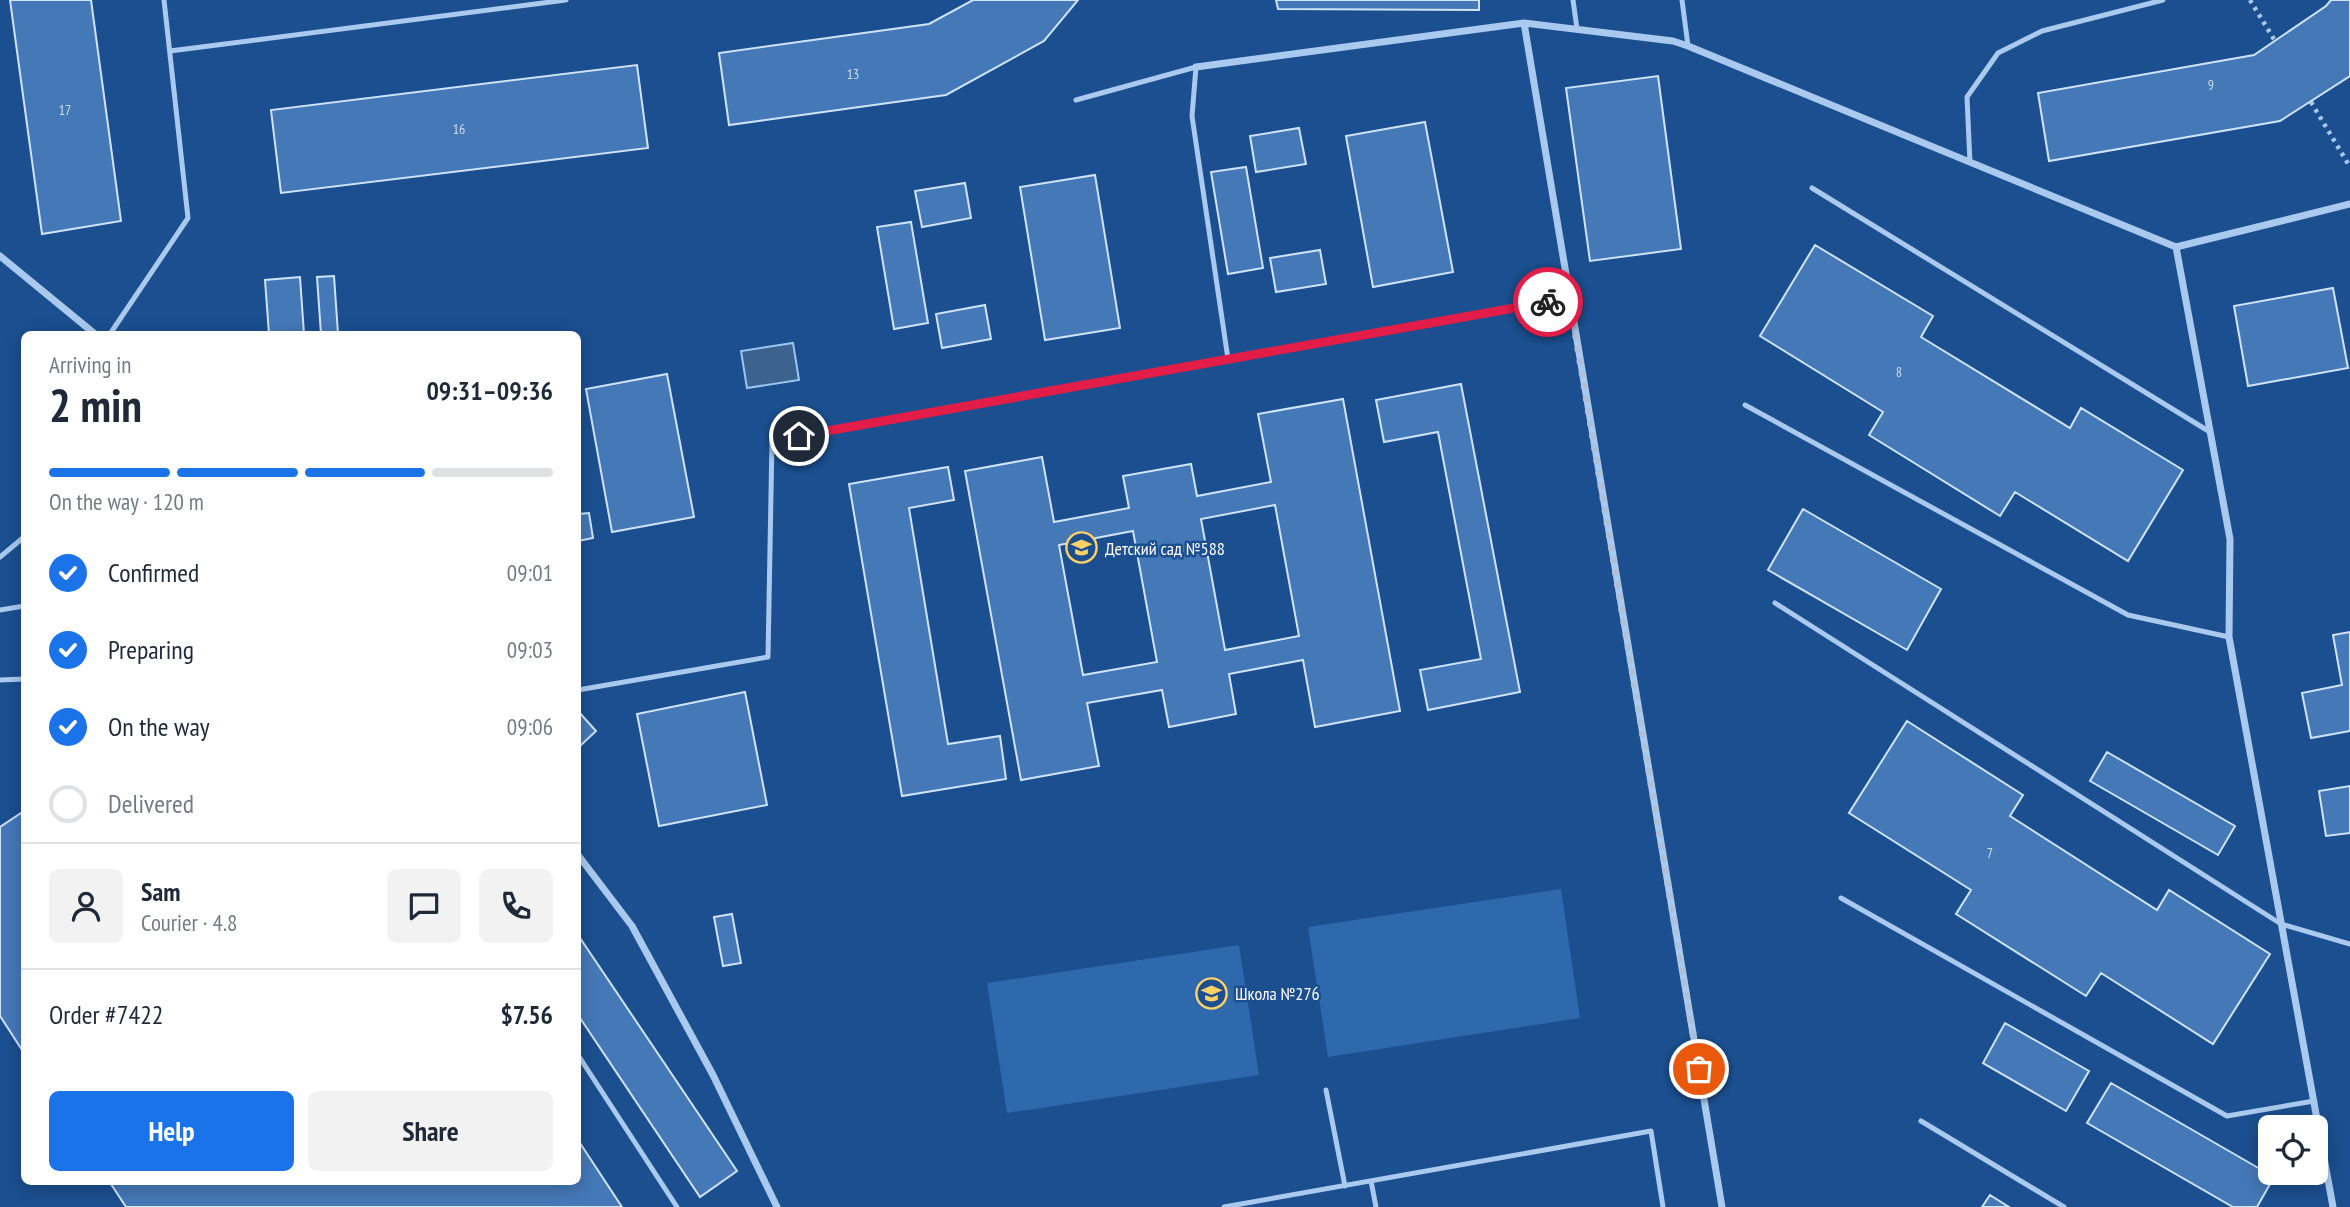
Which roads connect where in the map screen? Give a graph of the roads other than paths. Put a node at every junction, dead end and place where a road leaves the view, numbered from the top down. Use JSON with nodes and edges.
{"nodes":[{"id":1,"x":164,"y":0,"type":"edge"},
{"id":2,"x":566,"y":0,"type":"edge"},
{"id":3,"x":1573,"y":0,"type":"edge"},
{"id":4,"x":1682,"y":0,"type":"edge"},
{"id":5,"x":2161,"y":0,"type":"edge"},
{"id":6,"x":1524,"y":23,"type":"junction"},
{"id":7,"x":1577,"y":29,"type":"junction"},
{"id":8,"x":1688,"y":46,"type":"junction"},
{"id":9,"x":170,"y":51,"type":"junction"},
{"id":10,"x":1196,"y":67,"type":"junction"},
{"id":11,"x":1076,"y":100,"type":"dead end"},
{"id":12,"x":1970,"y":163,"type":"junction"},
{"id":13,"x":1812,"y":188,"type":"dead end"},
{"id":14,"x":2350,"y":204,"type":"edge"},
{"id":15,"x":2176,"y":247,"type":"junction"},
{"id":16,"x":0,"y":256,"type":"edge"},
{"id":17,"x":1569,"y":296,"type":"junction"},
{"id":18,"x":91,"y":331,"type":"edge"},
{"id":19,"x":112,"y":331,"type":"edge"},
{"id":20,"x":1228,"y":359,"type":"junction"},
{"id":21,"x":1745,"y":405,"type":"dead end"},
{"id":22,"x":2210,"y":432,"type":"junction"},
{"id":23,"x":21,"y":540,"type":"edge"},
{"id":24,"x":0,"y":557,"type":"edge"},
{"id":25,"x":1775,"y":603,"type":"dead end"},
{"id":26,"x":21,"y":606,"type":"edge"},
{"id":27,"x":0,"y":610,"type":"edge"},
{"id":28,"x":2229,"y":637,"type":"junction"},
{"id":29,"x":21,"y":679,"type":"edge"},
{"id":30,"x":0,"y":680,"type":"edge"},
{"id":31,"x":581,"y":689,"type":"edge"},
{"id":32,"x":581,"y":859,"type":"edge"},
{"id":33,"x":1841,"y":898,"type":"dead end"},
{"id":34,"x":2281,"y":923,"type":"junction"},
{"id":35,"x":2350,"y":944,"type":"edge"},
{"id":36,"x":581,"y":1060,"type":"edge"},
{"id":37,"x":1326,"y":1090,"type":"dead end"},
{"id":38,"x":2314,"y":1101,"type":"junction"},
{"id":39,"x":1921,"y":1121,"type":"dead end"},
{"id":40,"x":1371,"y":1181,"type":"junction"},
{"id":41,"x":1345,"y":1185,"type":"junction"},
{"id":42,"x":677,"y":1207,"type":"edge"},
{"id":43,"x":777,"y":1207,"type":"edge"},
{"id":44,"x":1224,"y":1207,"type":"edge"},
{"id":45,"x":1376,"y":1207,"type":"edge"},
{"id":46,"x":1663,"y":1207,"type":"edge"},
{"id":47,"x":1722,"y":1207,"type":"edge"},
{"id":48,"x":2064,"y":1207,"type":"edge"},
{"id":49,"x":2333,"y":1207,"type":"edge"}],
"edges":[{"from":1,"to":9,"type":"lane"},
{"from":2,"to":9,"type":"lane"},
{"from":3,"to":7,"type":"lane"},
{"from":4,"to":8,"type":"lane"},
{"from":5,"to":12,"type":"lane"},
{"from":6,"to":7,"type":"street"},
{"from":6,"to":10,"type":"street"},
{"from":6,"to":17,"type":"street"},
{"from":7,"to":8,"type":"street"},
{"from":8,"to":12,"type":"street"},
{"from":9,"to":19,"type":"lane"},
{"from":10,"to":11,"type":"lane"},
{"from":10,"to":20,"type":"lane"},
{"from":12,"to":15,"type":"street"},
{"from":13,"to":22,"type":"lane"},
{"from":14,"to":15,"type":"street"},
{"from":15,"to":22,"type":"street"},
{"from":16,"to":18,"type":"street"},
{"from":17,"to":20,"type":"lane"},
{"from":17,"to":47,"type":"street"},
{"from":20,"to":31,"type":"lane"},
{"from":21,"to":28,"type":"lane"},
{"from":22,"to":28,"type":"street"},
{"from":23,"to":24,"type":"lane"},
{"from":25,"to":34,"type":"lane"},
{"from":26,"to":27,"type":"lane"},
{"from":28,"to":34,"type":"street"},
{"from":29,"to":30,"type":"lane"},
{"from":32,"to":43,"type":"street"},
{"from":33,"to":38,"type":"lane"},
{"from":34,"to":35,"type":"lane"},
{"from":34,"to":38,"type":"street"},
{"from":36,"to":42,"type":"lane"},
{"from":37,"to":41,"type":"lane"},
{"from":38,"to":49,"type":"street"},
{"from":39,"to":48,"type":"lane"},
{"from":40,"to":41,"type":"lane"},
{"from":40,"to":45,"type":"lane"},
{"from":40,"to":46,"type":"lane"},
{"from":41,"to":44,"type":"lane"}]}
